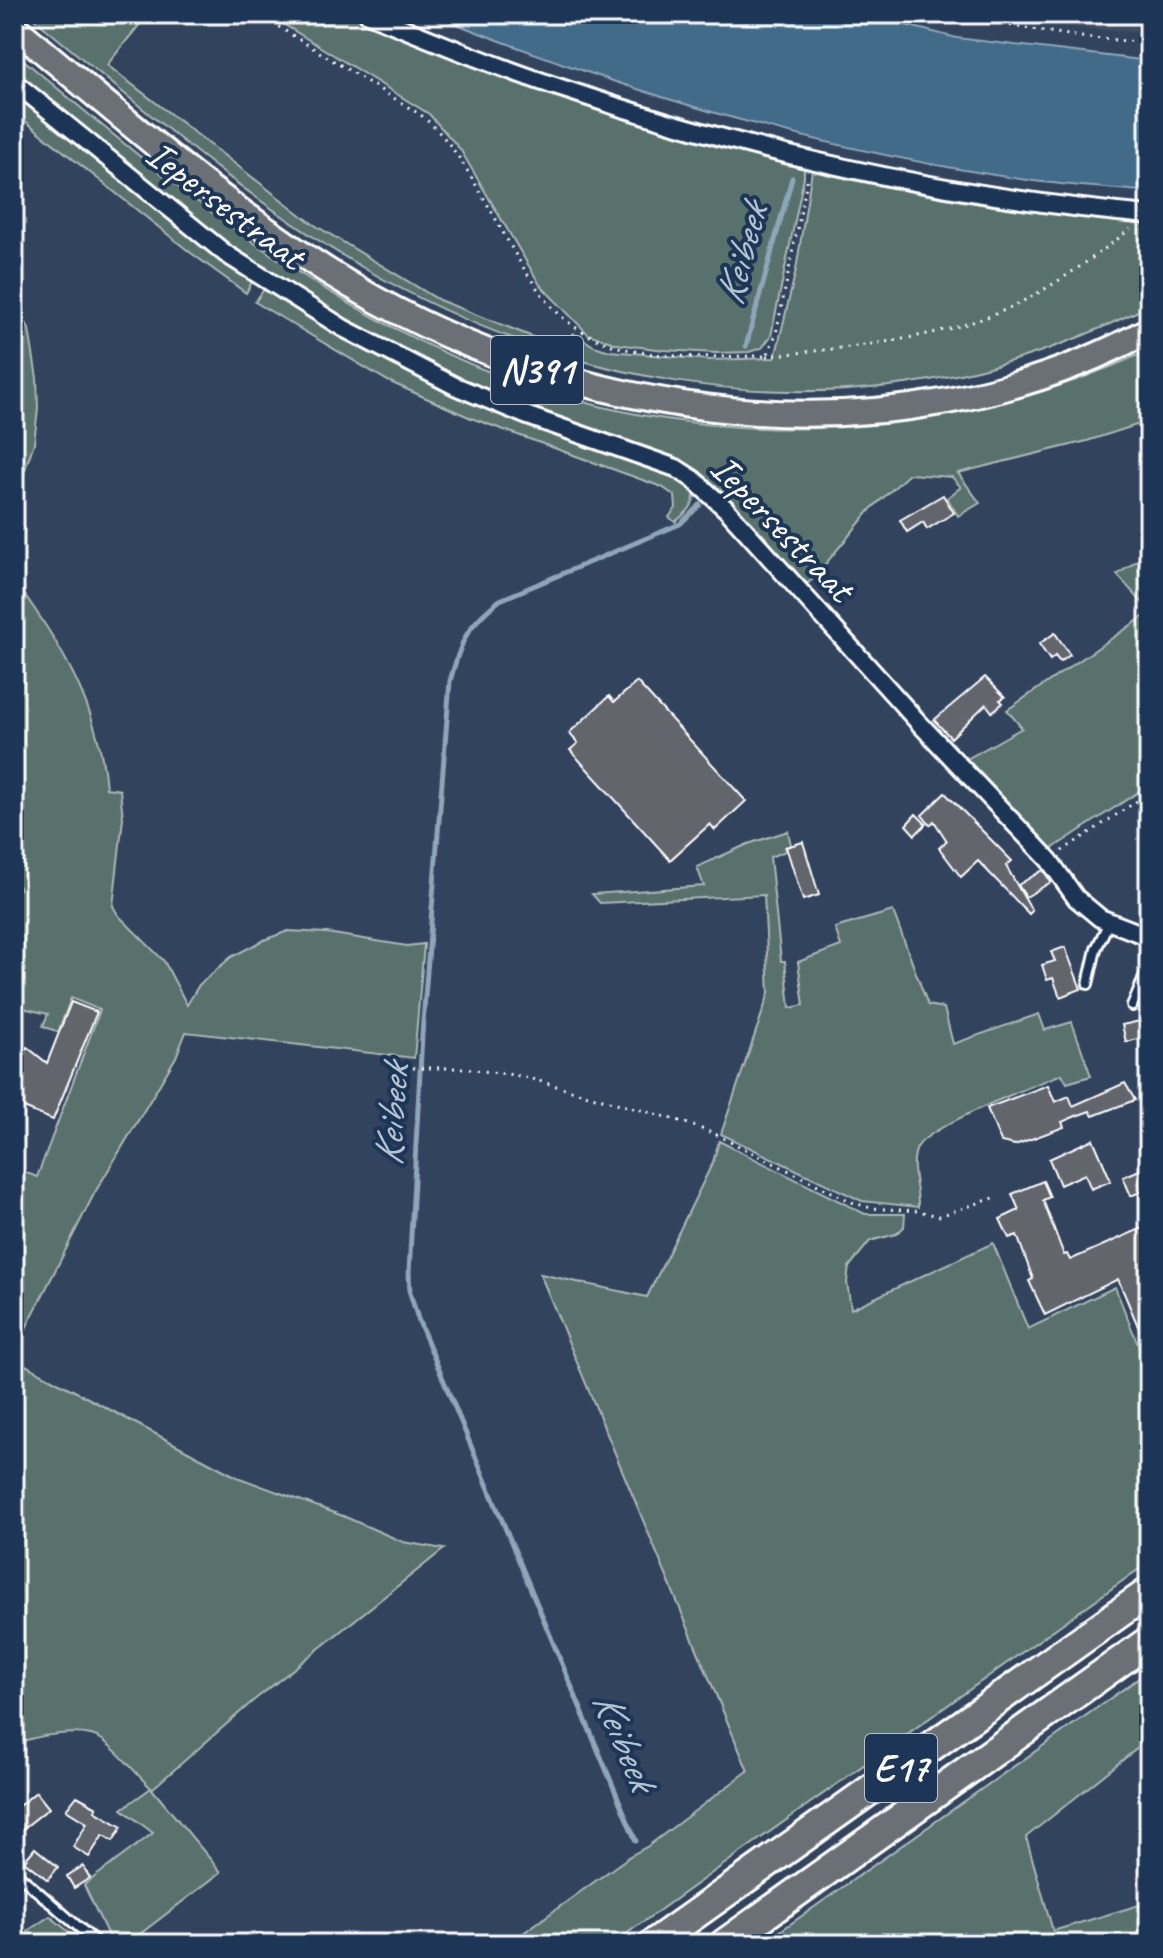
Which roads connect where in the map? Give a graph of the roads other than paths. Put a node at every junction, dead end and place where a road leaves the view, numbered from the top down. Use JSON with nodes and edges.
{"nodes":[{"id":1,"x":368,"y":14,"type":"edge"},
{"id":2,"x":14,"y":27,"type":"edge"},
{"id":3,"x":14,"y":82,"type":"edge"},
{"id":4,"x":1149,"y":215,"type":"edge"},
{"id":5,"x":1149,"y":330,"type":"edge"},
{"id":6,"x":1109,"y":922,"type":"junction"},
{"id":7,"x":1149,"y":937,"type":"edge"},
{"id":8,"x":1149,"y":966,"type":"edge"},
{"id":9,"x":1088,"y":984,"type":"dead end"},
{"id":10,"x":1132,"y":1006,"type":"dead end"},
{"id":11,"x":1149,"y":1592,"type":"edge"},
{"id":12,"x":1149,"y":1641,"type":"edge"},
{"id":13,"x":14,"y":1871,"type":"edge"},
{"id":14,"x":98,"y":1944,"type":"edge"},
{"id":15,"x":653,"y":1944,"type":"edge"},
{"id":16,"x":724,"y":1944,"type":"edge"}],
"edges":[{"from":1,"to":4,"type":"street"},
{"from":2,"to":5,"type":"main road","number":"N391"},
{"from":3,"to":6,"type":"street","name":"Iepersestraat"},
{"from":6,"to":7,"type":"street","name":"Iepersestraat"},
{"from":6,"to":9,"type":"lane"},
{"from":8,"to":10,"type":"lane"},
{"from":11,"to":15,"type":"highway","number":"E17"},
{"from":12,"to":16,"type":"highway","number":"E17"},
{"from":13,"to":14,"type":"lane"}]}
